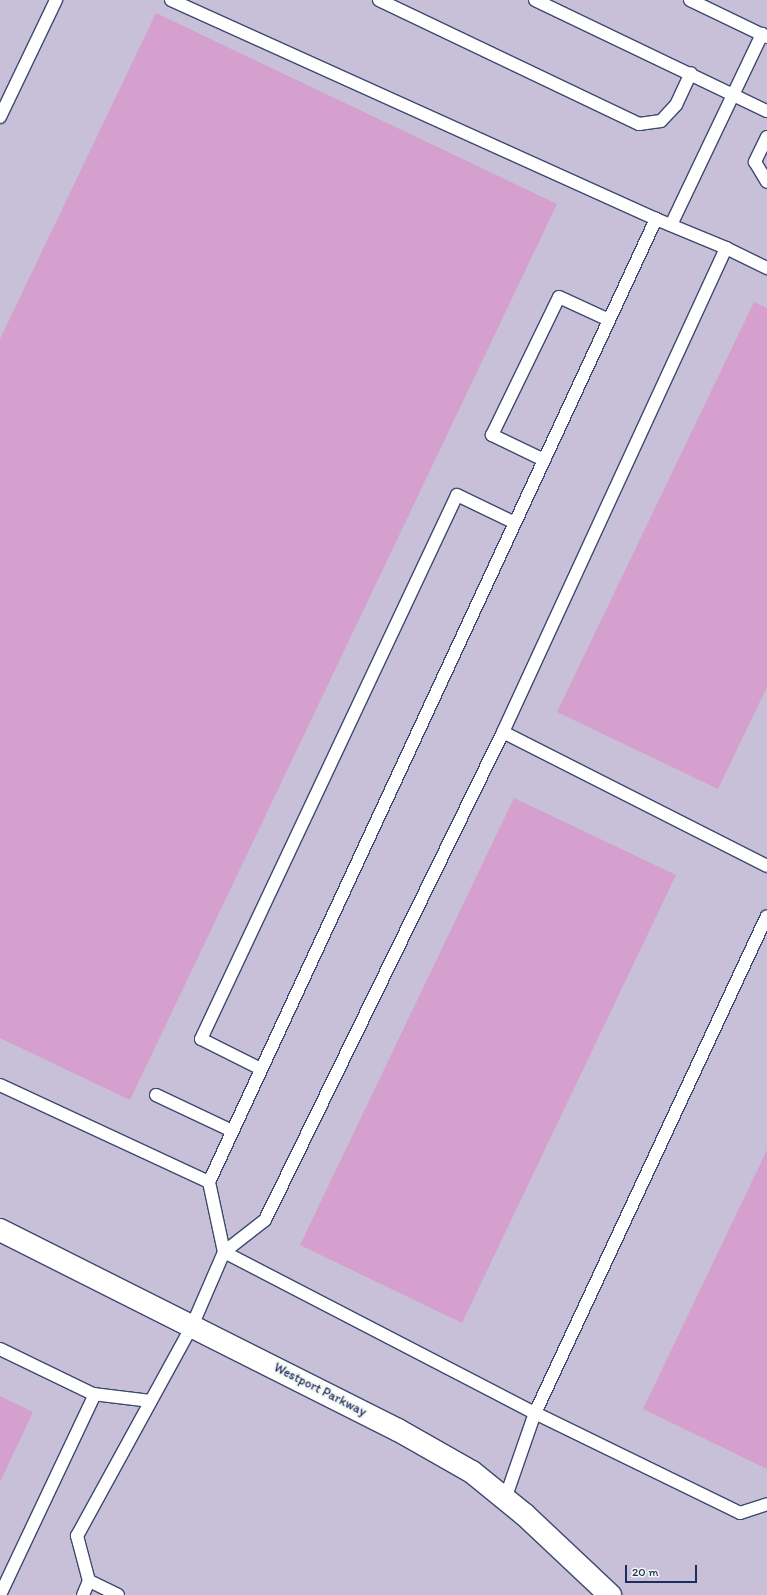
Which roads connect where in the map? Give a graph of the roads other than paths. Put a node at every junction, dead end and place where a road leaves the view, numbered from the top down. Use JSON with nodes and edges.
{"nodes":[{"id":1,"x":56,"y":0,"type":"edge"},
{"id":2,"x":171,"y":0,"type":"edge"},
{"id":3,"x":379,"y":0,"type":"edge"},
{"id":4,"x":535,"y":0,"type":"edge"},
{"id":5,"x":690,"y":0,"type":"edge"},
{"id":6,"x":764,"y":36,"type":"edge"},
{"id":7,"x":691,"y":73,"type":"junction"},
{"id":8,"x":732,"y":92,"type":"junction"},
{"id":9,"x":767,"y":111,"type":"edge"},
{"id":10,"x":0,"y":117,"type":"edge"},
{"id":11,"x":767,"y":137,"type":"edge"},
{"id":12,"x":767,"y":182,"type":"edge"},
{"id":13,"x":656,"y":218,"type":"junction"},
{"id":14,"x":671,"y":225,"type":"junction"},
{"id":15,"x":726,"y":248,"type":"junction"},
{"id":16,"x":767,"y":268,"type":"edge"},
{"id":17,"x":609,"y":320,"type":"junction"},
{"id":18,"x":544,"y":460,"type":"junction"},
{"id":19,"x":515,"y":523,"type":"junction"},
{"id":20,"x":503,"y":732,"type":"junction"},
{"id":21,"x":767,"y":866,"type":"edge"},
{"id":22,"x":767,"y":916,"type":"edge"},
{"id":23,"x":261,"y":1069,"type":"junction"},
{"id":24,"x":0,"y":1085,"type":"edge"},
{"id":25,"x":156,"y":1095,"type":"dead end"},
{"id":26,"x":232,"y":1131,"type":"junction"},
{"id":27,"x":208,"y":1182,"type":"junction"},
{"id":28,"x":0,"y":1230,"type":"edge"},
{"id":29,"x":224,"y":1252,"type":"junction"},
{"id":30,"x":192,"y":1326,"type":"junction"},
{"id":31,"x":0,"y":1349,"type":"edge"},
{"id":32,"x":96,"y":1394,"type":"junction"},
{"id":33,"x":151,"y":1401,"type":"junction"},
{"id":34,"x":535,"y":1413,"type":"junction"},
{"id":35,"x":505,"y":1499,"type":"junction"},
{"id":36,"x":767,"y":1504,"type":"edge"},
{"id":37,"x":89,"y":1581,"type":"junction"},
{"id":38,"x":0,"y":1595,"type":"edge"},
{"id":39,"x":83,"y":1595,"type":"edge"},
{"id":40,"x":118,"y":1595,"type":"edge"},
{"id":41,"x":610,"y":1595,"type":"edge"}],
"edges":[{"from":1,"to":10,"type":"lane"},
{"from":2,"to":13,"type":"lane"},
{"from":3,"to":7,"type":"lane"},
{"from":4,"to":7,"type":"lane"},
{"from":5,"to":6,"type":"lane"},
{"from":6,"to":8,"type":"lane"},
{"from":7,"to":8,"type":"lane"},
{"from":8,"to":9,"type":"lane"},
{"from":8,"to":14,"type":"lane"},
{"from":11,"to":12,"type":"lane"},
{"from":13,"to":14,"type":"lane"},
{"from":13,"to":17,"type":"lane"},
{"from":14,"to":15,"type":"lane"},
{"from":15,"to":16,"type":"lane"},
{"from":15,"to":20,"type":"lane"},
{"from":17,"to":18,"type":"lane"},
{"from":17,"to":18,"type":"lane"},
{"from":18,"to":19,"type":"lane"},
{"from":19,"to":23,"type":"lane"},
{"from":19,"to":23,"type":"lane"},
{"from":20,"to":21,"type":"lane"},
{"from":20,"to":29,"type":"lane"},
{"from":22,"to":34,"type":"lane"},
{"from":23,"to":26,"type":"lane"},
{"from":24,"to":27,"type":"lane"},
{"from":25,"to":26,"type":"lane"},
{"from":26,"to":27,"type":"lane"},
{"from":27,"to":29,"type":"lane"},
{"from":28,"to":30,"type":"street","name":"Westport Parkway"},
{"from":29,"to":30,"type":"lane"},
{"from":29,"to":34,"type":"lane"},
{"from":30,"to":33,"type":"lane"},
{"from":30,"to":35,"type":"street","name":"Westport Parkway"},
{"from":31,"to":32,"type":"lane"},
{"from":32,"to":33,"type":"lane"},
{"from":32,"to":38,"type":"lane"},
{"from":33,"to":37,"type":"lane"},
{"from":34,"to":35,"type":"lane"},
{"from":34,"to":36,"type":"lane"},
{"from":35,"to":41,"type":"street","name":"Westport Parkway"},
{"from":37,"to":39,"type":"lane"},
{"from":37,"to":40,"type":"lane"}]}
